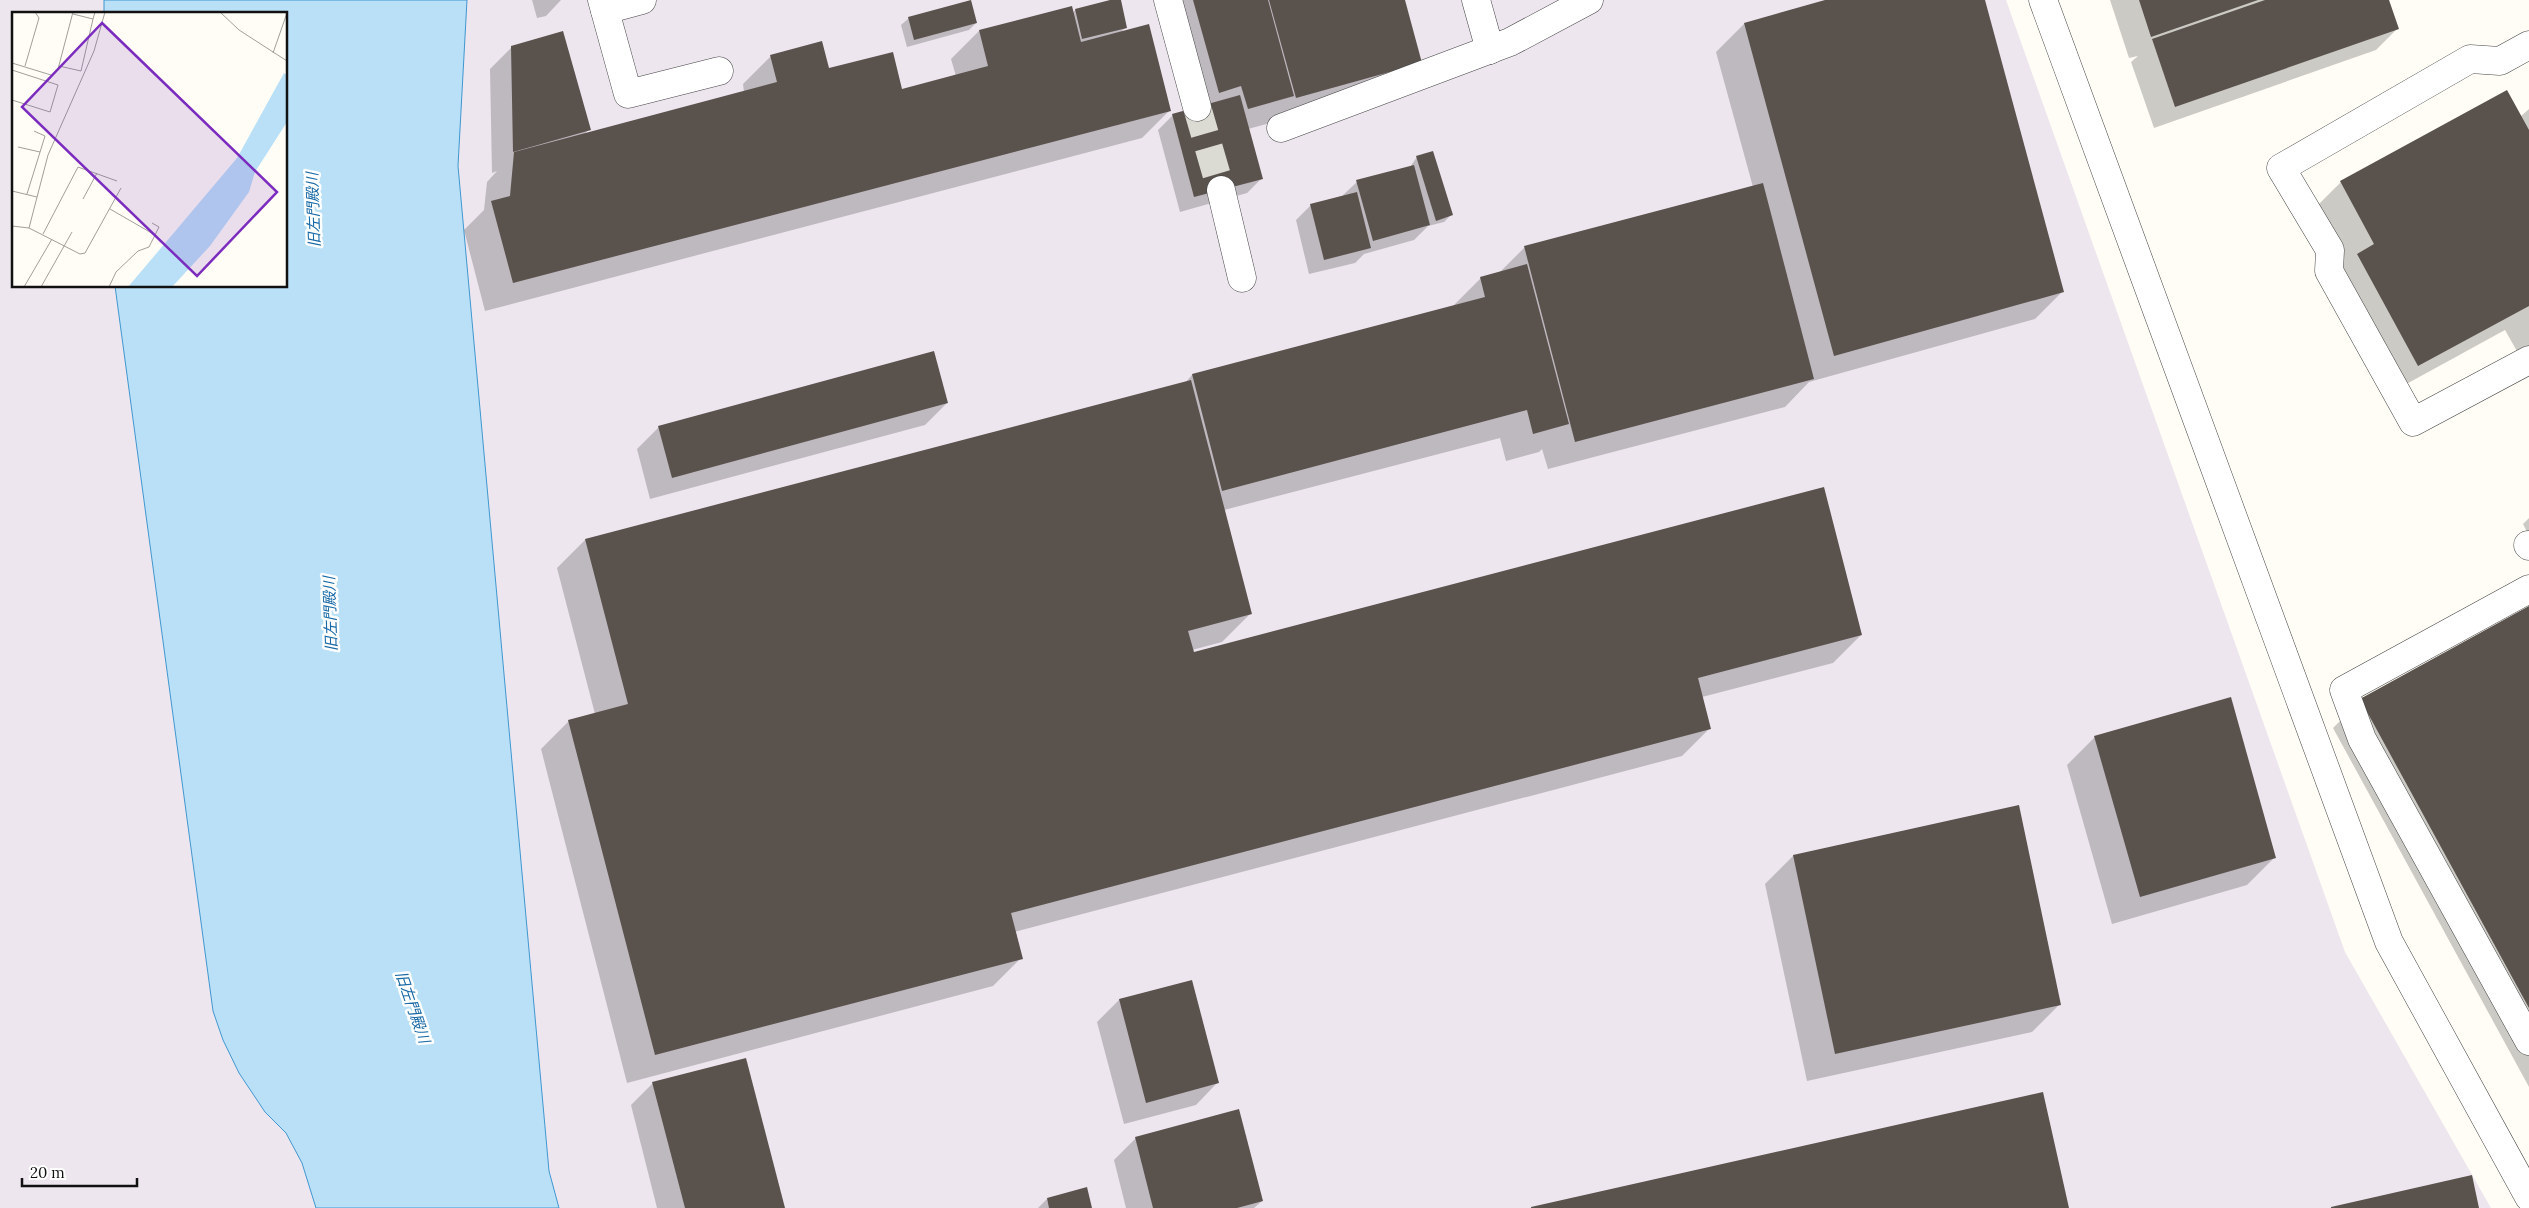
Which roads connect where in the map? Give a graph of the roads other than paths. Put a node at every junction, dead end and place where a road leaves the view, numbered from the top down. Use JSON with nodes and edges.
{"nodes":[{"id":1,"x":642,"y":0,"type":"edge"},
{"id":2,"x":1168,"y":0,"type":"edge"},
{"id":3,"x":1476,"y":0,"type":"edge"},
{"id":4,"x":1589,"y":0,"type":"edge"},
{"id":5,"x":2044,"y":0,"type":"edge"},
{"id":6,"x":603,"y":5,"type":"edge"},
{"id":7,"x":2529,"y":45,"type":"edge"},
{"id":8,"x":1490,"y":50,"type":"junction"},
{"id":9,"x":719,"y":71,"type":"dead end"},
{"id":10,"x":1197,"y":107,"type":"tunnel mouth"},
{"id":11,"x":1281,"y":128,"type":"dead end"},
{"id":12,"x":1221,"y":190,"type":"tunnel mouth"},
{"id":13,"x":1242,"y":278,"type":"dead end"},
{"id":14,"x":2529,"y":360,"type":"edge"},
{"id":15,"x":2529,"y":589,"type":"edge"},
{"id":16,"x":2529,"y":1041,"type":"edge"},
{"id":17,"x":2529,"y":1197,"type":"edge"}],
"edges":[{"from":1,"to":6,"type":"street"},
{"from":2,"to":10,"type":"street"},
{"from":3,"to":8,"type":"street"},
{"from":4,"to":8,"type":"street"},
{"from":5,"to":17,"type":"street"},
{"from":6,"to":9,"type":"street"},
{"from":7,"to":14,"type":"street"},
{"from":8,"to":11,"type":"street"},
{"from":12,"to":13,"type":"street"},
{"from":15,"to":16,"type":"street"}]}
